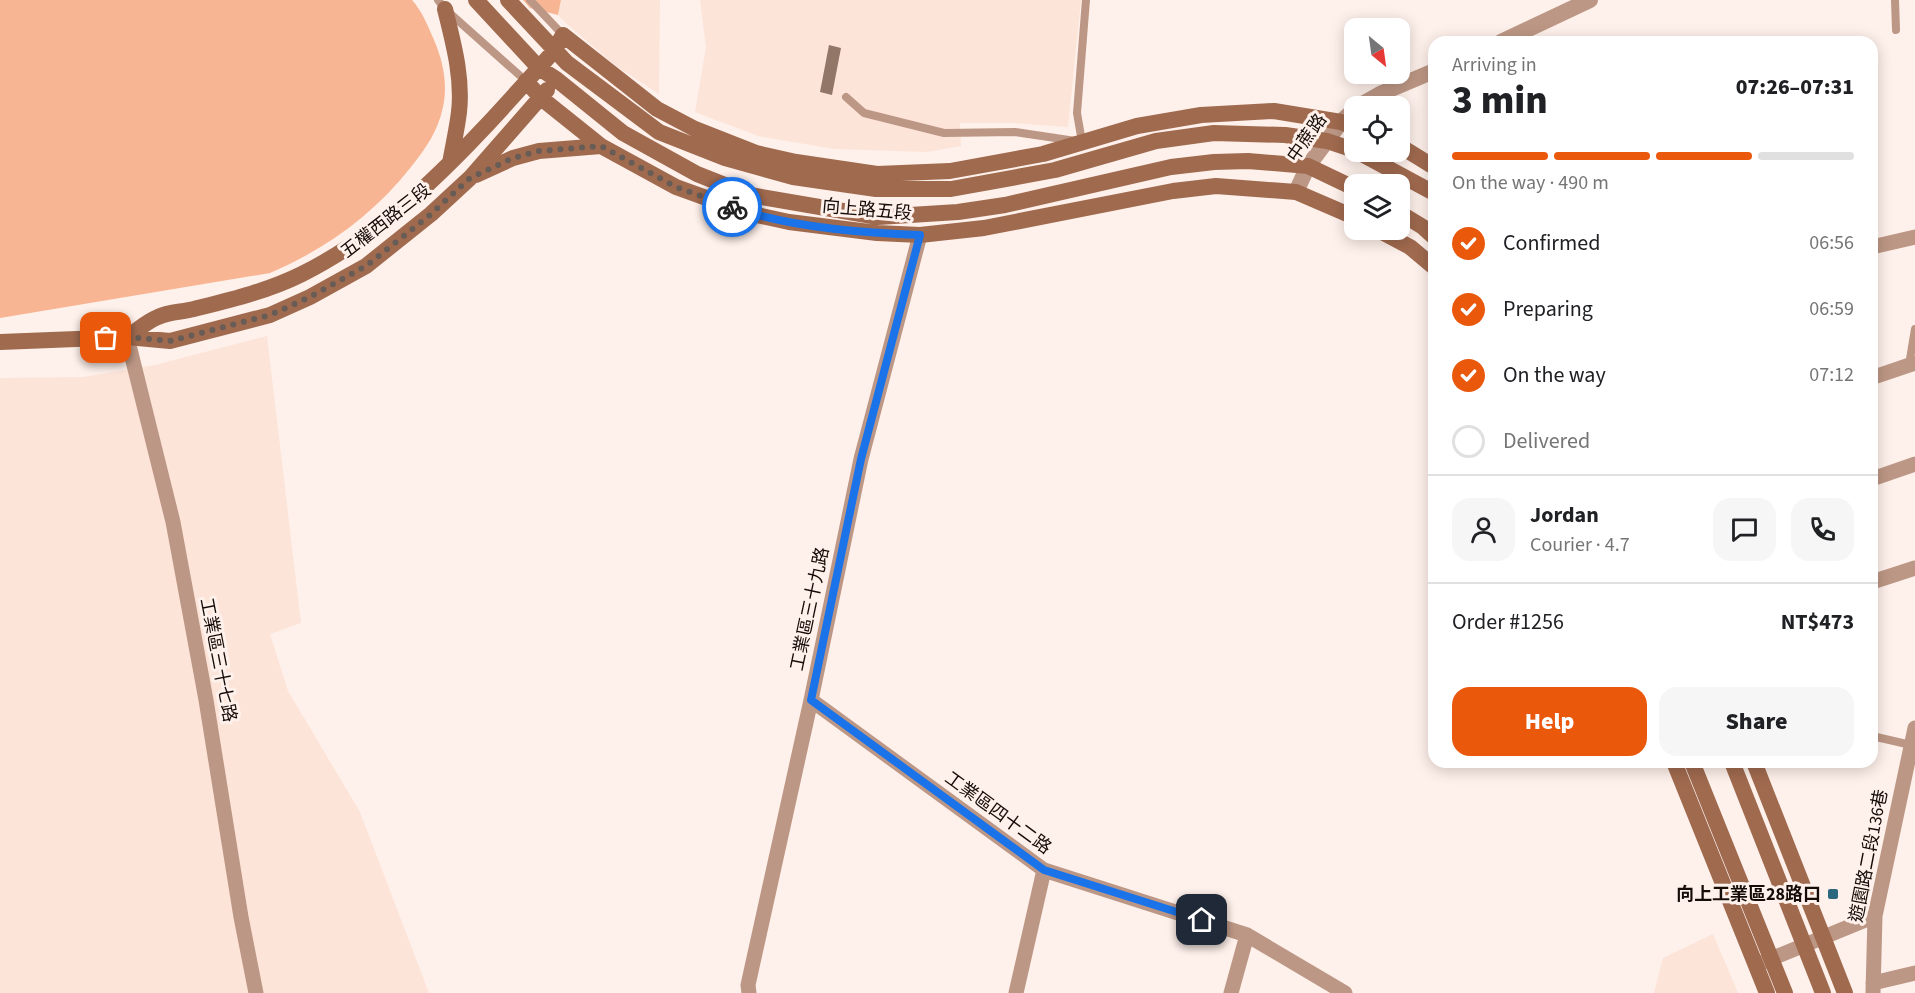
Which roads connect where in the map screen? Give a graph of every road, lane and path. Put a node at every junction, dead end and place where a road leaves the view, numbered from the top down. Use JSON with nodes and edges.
{"nodes":[{"id":1,"x":476,"y":0,"type":"edge"},
{"id":2,"x":508,"y":0,"type":"edge"},
{"id":3,"x":530,"y":0,"type":"edge"},
{"id":4,"x":1086,"y":0,"type":"edge"},
{"id":5,"x":1590,"y":0,"type":"edge"},
{"id":6,"x":1896,"y":0,"type":"edge"},
{"id":7,"x":442,"y":4,"type":"edge"},
{"id":8,"x":1896,"y":30,"type":"dead end"},
{"id":9,"x":563,"y":35,"type":"junction"},
{"id":10,"x":1515,"y":36,"type":"edge"},
{"id":11,"x":579,"y":49,"type":"junction"},
{"id":12,"x":554,"y":51,"type":"junction"},
{"id":13,"x":567,"y":63,"type":"junction"},
{"id":14,"x":539,"y":68,"type":"junction"},
{"id":15,"x":1428,"y":74,"type":"edge"},
{"id":16,"x":556,"y":79,"type":"junction"},
{"id":17,"x":526,"y":81,"type":"junction"},
{"id":18,"x":1387,"y":96,"type":"edge"},
{"id":19,"x":846,"y":97,"type":"dead end"},
{"id":20,"x":541,"y":98,"type":"junction"},
{"id":21,"x":1344,"y":123,"type":"edge"},
{"id":22,"x":1344,"y":127,"type":"edge"},
{"id":23,"x":1327,"y":141,"type":"junction"},
{"id":24,"x":1082,"y":142,"type":"junction"},
{"id":25,"x":601,"y":146,"type":"junction"},
{"id":26,"x":1344,"y":147,"type":"edge"},
{"id":27,"x":1410,"y":152,"type":"edge"},
{"id":28,"x":1376,"y":162,"type":"edge"},
{"id":29,"x":1428,"y":163,"type":"edge"},
{"id":30,"x":450,"y":164,"type":"junction"},
{"id":31,"x":1308,"y":166,"type":"junction"},
{"id":32,"x":470,"y":178,"type":"junction"},
{"id":33,"x":1344,"y":183,"type":"edge"},
{"id":34,"x":1428,"y":190,"type":"edge"},
{"id":35,"x":1296,"y":192,"type":"junction"},
{"id":36,"x":1344,"y":213,"type":"edge"},
{"id":37,"x":1410,"y":219,"type":"edge"},
{"id":38,"x":1428,"y":232,"type":"edge"},
{"id":39,"x":920,"y":235,"type":"junction"},
{"id":40,"x":1915,"y":237,"type":"edge"},
{"id":41,"x":1397,"y":240,"type":"edge"},
{"id":42,"x":1878,"y":246,"type":"edge"},
{"id":43,"x":1428,"y":262,"type":"edge"},
{"id":44,"x":1915,"y":329,"type":"edge"},
{"id":45,"x":127,"y":337,"type":"junction"},
{"id":46,"x":0,"y":342,"type":"edge"},
{"id":47,"x":1912,"y":364,"type":"edge"},
{"id":48,"x":1878,"y":376,"type":"edge"},
{"id":49,"x":1915,"y":464,"type":"edge"},
{"id":50,"x":1878,"y":477,"type":"edge"},
{"id":51,"x":1915,"y":568,"type":"edge"},
{"id":52,"x":1878,"y":580,"type":"edge"},
{"id":53,"x":811,"y":700,"type":"junction"},
{"id":54,"x":1915,"y":728,"type":"edge"},
{"id":55,"x":1878,"y":738,"type":"edge"},
{"id":56,"x":1912,"y":746,"type":"junction"},
{"id":57,"x":1676,"y":768,"type":"edge"},
{"id":58,"x":1694,"y":768,"type":"edge"},
{"id":59,"x":1734,"y":768,"type":"edge"},
{"id":60,"x":1756,"y":768,"type":"edge"},
{"id":61,"x":1044,"y":870,"type":"junction"},
{"id":62,"x":1875,"y":916,"type":"junction"},
{"id":63,"x":1247,"y":935,"type":"junction"},
{"id":64,"x":1824,"y":938,"type":"junction"},
{"id":65,"x":1804,"y":946,"type":"junction"},
{"id":66,"x":1764,"y":962,"type":"junction"},
{"id":67,"x":1915,"y":973,"type":"edge"},
{"id":68,"x":1873,"y":988,"type":"edge"},
{"id":69,"x":256,"y":993,"type":"edge"},
{"id":70,"x":749,"y":993,"type":"edge"},
{"id":71,"x":1016,"y":993,"type":"edge"},
{"id":72,"x":1231,"y":993,"type":"edge"},
{"id":73,"x":1345,"y":993,"type":"edge"},
{"id":74,"x":1767,"y":993,"type":"edge"},
{"id":75,"x":1785,"y":993,"type":"edge"},
{"id":76,"x":1823,"y":993,"type":"edge"},
{"id":77,"x":1845,"y":993,"type":"edge"}],
"edges":[{"from":1,"to":14,"type":"main road","name":"向上路五段"},
{"from":2,"to":12,"type":"main road","name":"向上路五段"},
{"from":3,"to":9,"type":"lane","name":"向上路五段"},
{"from":4,"to":24,"type":"lane"},
{"from":5,"to":10,"type":"street"},
{"from":6,"to":8,"type":"lane"},
{"from":7,"to":17,"type":"lane","name":"向上路五段"},
{"from":7,"to":30,"type":"main road"},
{"from":9,"to":11,"type":"main road","name":"向上路五段"},
{"from":9,"to":12,"type":"main road","name":"五權西路三段"},
{"from":11,"to":13,"type":"main road","name":"五權西路三段"},
{"from":11,"to":24,"type":"main road","name":"向上路五段"},
{"from":12,"to":13,"type":"main road","name":"向上路五段"},
{"from":12,"to":14,"type":"main road","name":"五權西路三段"},
{"from":13,"to":16,"type":"main road","name":"五權西路三段"},
{"from":13,"to":23,"type":"main road","name":"向上路五段"},
{"from":14,"to":16,"type":"main road","name":"向上路五段"},
{"from":14,"to":17,"type":"main road","name":"五權西路三段"},
{"from":15,"to":18,"type":"street"},
{"from":16,"to":20,"type":"main road","name":"五權西路三段"},
{"from":16,"to":31,"type":"main road","name":"向上路五段"},
{"from":17,"to":20,"type":"main road","name":"向上路五段"},
{"from":17,"to":30,"type":"main road","name":"五權西路三段"},
{"from":19,"to":24,"type":"lane"},
{"from":20,"to":25,"type":"main road","name":"向上路五段"},
{"from":20,"to":32,"type":"main road","name":"五權西路三段"},
{"from":21,"to":24,"type":"main road","name":"向上路五段"},
{"from":22,"to":23,"type":"street","name":"中蔗路"},
{"from":23,"to":26,"type":"main road","name":"向上路五段"},
{"from":23,"to":31,"type":"street","name":"中蔗路"},
{"from":25,"to":32,"type":"main road"},
{"from":25,"to":39,"type":"main road","name":"向上路五段"},
{"from":27,"to":29,"type":"main road"},
{"from":28,"to":34,"type":"main road","name":"向上路五段"},
{"from":30,"to":45,"type":"main road","name":"五權西路三段"},
{"from":31,"to":33,"type":"main road","name":"向上路五段"},
{"from":31,"to":35,"type":"street","name":"中蔗路"},
{"from":32,"to":45,"type":"main road","name":"五權西路三段"},
{"from":35,"to":36,"type":"main road","name":"向上路五段"},
{"from":35,"to":39,"type":"main road","name":"向上路五段"},
{"from":37,"to":38,"type":"main road"},
{"from":39,"to":53,"type":"street","name":"工業區三十九路"},
{"from":40,"to":42,"type":"street"},
{"from":41,"to":43,"type":"main road"},
{"from":44,"to":47,"type":"lane"},
{"from":45,"to":46,"type":"main road","name":"五權西路三段"},
{"from":45,"to":69,"type":"street","name":"工業區三十七路"},
{"from":47,"to":48,"type":"street"},
{"from":49,"to":50,"type":"street"},
{"from":51,"to":52,"type":"street"},
{"from":53,"to":61,"type":"street","name":"工業區四十二路"},
{"from":53,"to":70,"type":"street","name":"工業區三十九路"},
{"from":54,"to":56,"type":"street","name":"遊園路二段136巷"},
{"from":55,"to":56,"type":"lane"},
{"from":56,"to":62,"type":"street","name":"遊園路二段136巷"},
{"from":57,"to":66,"type":"main road"},
{"from":58,"to":66,"type":"main road"},
{"from":59,"to":65,"type":"main road"},
{"from":60,"to":64,"type":"main road"},
{"from":61,"to":63,"type":"street","name":"工業區四十二路"},
{"from":61,"to":71,"type":"street"},
{"from":62,"to":64,"type":"street"},
{"from":62,"to":68,"type":"street","name":"遊園路二段136巷"},
{"from":63,"to":72,"type":"street"},
{"from":63,"to":73,"type":"street","name":"工業區四十二路"},
{"from":64,"to":65,"type":"street"},
{"from":64,"to":77,"type":"main road"},
{"from":65,"to":66,"type":"street"},
{"from":65,"to":76,"type":"main road"},
{"from":66,"to":74,"type":"main road"},
{"from":66,"to":75,"type":"main road"},
{"from":67,"to":68,"type":"street"}]}
